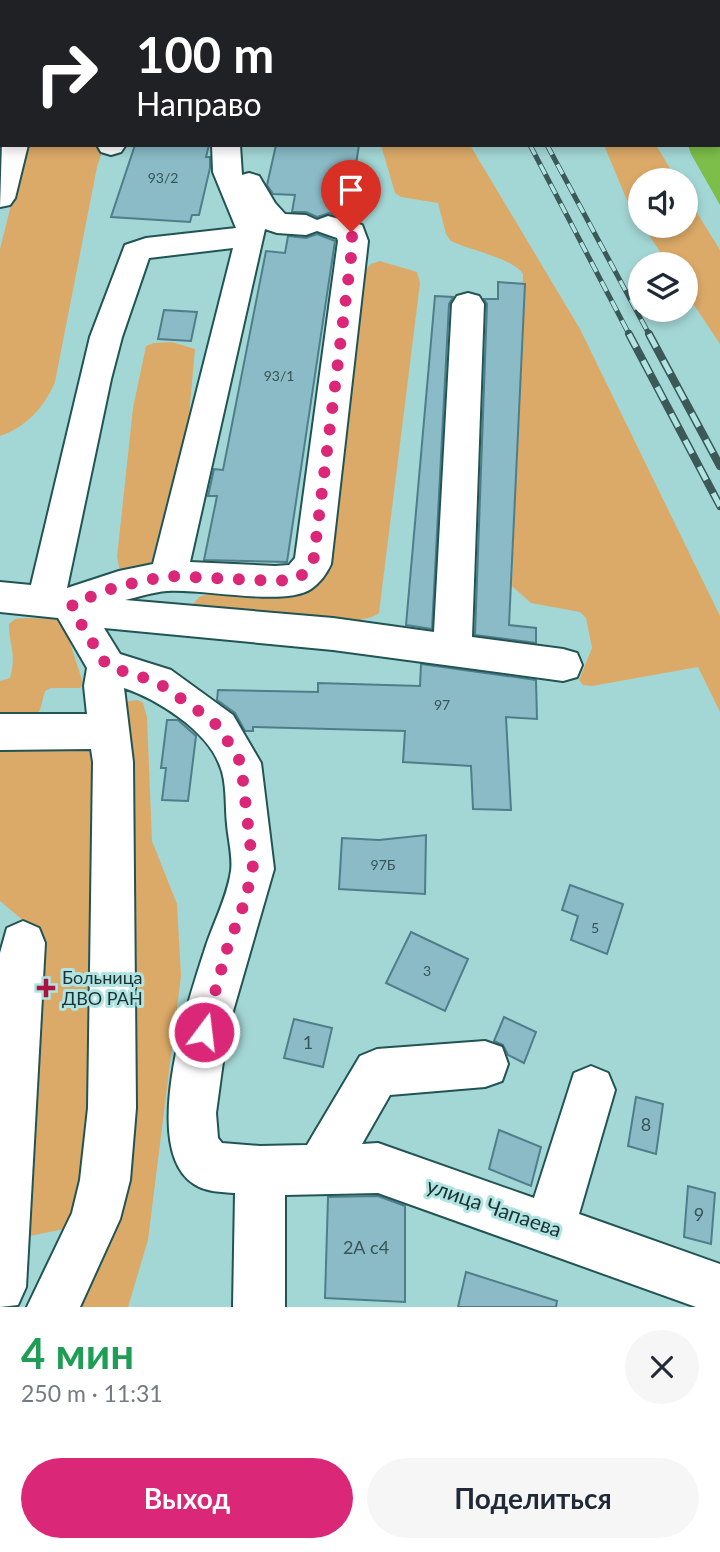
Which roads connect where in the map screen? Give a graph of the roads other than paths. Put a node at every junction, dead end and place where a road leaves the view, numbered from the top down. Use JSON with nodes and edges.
{"nodes":[{"id":1,"x":13,"y":147,"type":"edge"},
{"id":2,"x":225,"y":150,"type":"edge"},
{"id":3,"x":0,"y":198,"type":"edge"},
{"id":4,"x":251,"y":236,"type":"junction"},
{"id":5,"x":468,"y":304,"type":"dead end"},
{"id":6,"x":168,"y":576,"type":"junction"},
{"id":7,"x":0,"y":597,"type":"edge"},
{"id":8,"x":59,"y":602,"type":"junction"},
{"id":9,"x":452,"y":649,"type":"junction"},
{"id":10,"x":563,"y":665,"type":"dead end"},
{"id":11,"x":107,"y":666,"type":"junction"},
{"id":12,"x":111,"y":731,"type":"junction"},
{"id":13,"x":0,"y":732,"type":"edge"},
{"id":14,"x":23,"y":943,"type":"dead end"},
{"id":15,"x":485,"y":1064,"type":"dead end"},
{"id":16,"x":592,"y":1090,"type":"dead end"},
{"id":17,"x":321,"y":1168,"type":"junction"},
{"id":18,"x":260,"y":1171,"type":"junction"},
{"id":19,"x":550,"y":1227,"type":"junction"},
{"id":20,"x":0,"y":1287,"type":"edge"},
{"id":21,"x":720,"y":1290,"type":"edge"},
{"id":22,"x":53,"y":1307,"type":"edge"},
{"id":23,"x":259,"y":1307,"type":"edge"}],
"edges":[{"from":1,"to":3,"type":"street"},
{"from":2,"to":4,"type":"street"},
{"from":2,"to":6,"type":"street"},
{"from":4,"to":6,"type":"street"},
{"from":4,"to":8,"type":"street"},
{"from":5,"to":9,"type":"street"},
{"from":6,"to":8,"type":"street"},
{"from":7,"to":8,"type":"street"},
{"from":8,"to":9,"type":"street"},
{"from":8,"to":11,"type":"street"},
{"from":9,"to":10,"type":"street"},
{"from":11,"to":12,"type":"street"},
{"from":11,"to":18,"type":"street","name":"улица Чапаева"},
{"from":12,"to":13,"type":"street"},
{"from":12,"to":22,"type":"street"},
{"from":14,"to":20,"type":"street"},
{"from":15,"to":17,"type":"street"},
{"from":16,"to":19,"type":"street"},
{"from":17,"to":18,"type":"street","name":"улица Чапаева"},
{"from":17,"to":19,"type":"street","name":"улица Чапаева"},
{"from":18,"to":23,"type":"street"},
{"from":19,"to":21,"type":"street","name":"улица Чапаева"}]}
